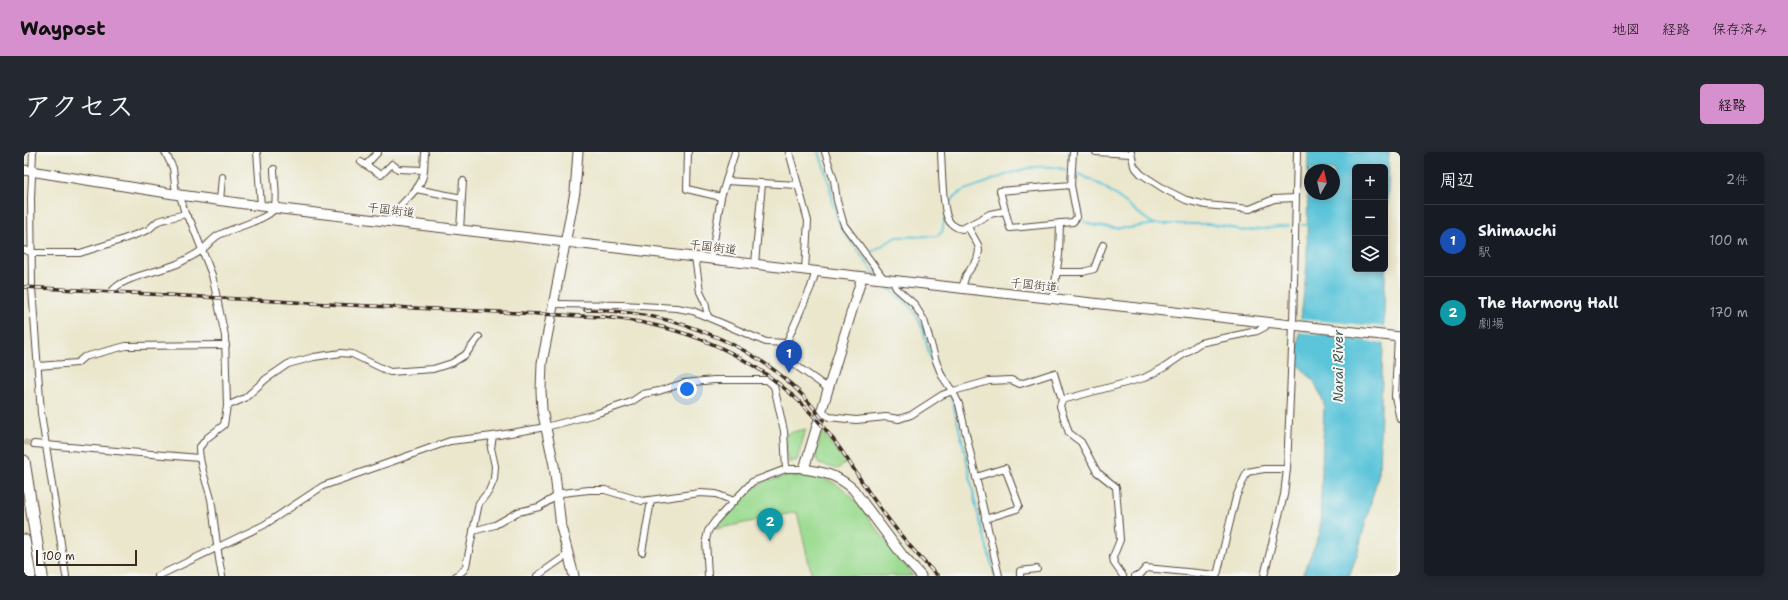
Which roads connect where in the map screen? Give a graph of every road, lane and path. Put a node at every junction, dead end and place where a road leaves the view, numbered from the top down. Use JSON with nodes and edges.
{"nodes":[{"id":1,"x":33,"y":152,"type":"edge"},
{"id":2,"x":165,"y":152,"type":"edge"},
{"id":3,"x":257,"y":152,"type":"edge"},
{"id":4,"x":378,"y":152,"type":"edge"},
{"id":5,"x":578,"y":152,"type":"edge"},
{"id":6,"x":688,"y":152,"type":"edge"},
{"id":7,"x":735,"y":152,"type":"edge"},
{"id":8,"x":789,"y":152,"type":"edge"},
{"id":9,"x":826,"y":152,"type":"edge"},
{"id":10,"x":941,"y":152,"type":"edge"},
{"id":11,"x":1073,"y":152,"type":"edge"},
{"id":12,"x":1096,"y":152,"type":"edge"},
{"id":13,"x":1296,"y":152,"type":"edge"},
{"id":14,"x":425,"y":153,"type":"dead end"},
{"id":15,"x":1131,"y":153,"type":"edge"},
{"id":16,"x":274,"y":169,"type":"dead end"},
{"id":17,"x":28,"y":170,"type":"edge"},
{"id":18,"x":424,"y":170,"type":"junction"},
{"id":19,"x":222,"y":177,"type":"dead end"},
{"id":20,"x":726,"y":181,"type":"junction"},
{"id":21,"x":463,"y":182,"type":"dead end"},
{"id":22,"x":762,"y":183,"type":"junction"},
{"id":23,"x":798,"y":185,"type":"junction"},
{"id":24,"x":1071,"y":185,"type":"junction"},
{"id":25,"x":416,"y":189,"type":"junction"},
{"id":26,"x":178,"y":195,"type":"junction"},
{"id":27,"x":721,"y":196,"type":"junction"},
{"id":28,"x":462,"y":198,"type":"junction"},
{"id":29,"x":1295,"y":198,"type":"junction"},
{"id":30,"x":220,"y":201,"type":"junction"},
{"id":31,"x":261,"y":206,"type":"junction"},
{"id":32,"x":274,"y":208,"type":"junction"},
{"id":33,"x":1005,"y":211,"type":"junction"},
{"id":34,"x":184,"y":214,"type":"junction"},
{"id":35,"x":390,"y":221,"type":"junction"},
{"id":36,"x":1060,"y":223,"type":"junction"},
{"id":37,"x":968,"y":226,"type":"junction"},
{"id":38,"x":460,"y":230,"type":"junction"},
{"id":39,"x":565,"y":242,"type":"junction"},
{"id":40,"x":1103,"y":245,"type":"dead end"},
{"id":41,"x":24,"y":250,"type":"edge"},
{"id":42,"x":202,"y":250,"type":"junction"},
{"id":43,"x":33,"y":253,"type":"junction"},
{"id":44,"x":695,"y":257,"type":"junction"},
{"id":45,"x":711,"y":260,"type":"junction"},
{"id":46,"x":755,"y":264,"type":"junction"},
{"id":47,"x":805,"y":270,"type":"junction"},
{"id":48,"x":816,"y":271,"type":"junction"},
{"id":49,"x":1056,"y":272,"type":"junction"},
{"id":50,"x":862,"y":277,"type":"junction"},
{"id":51,"x":883,"y":279,"type":"junction"},
{"id":52,"x":962,"y":288,"type":"junction"},
{"id":53,"x":112,"y":290,"type":"dead end"},
{"id":54,"x":1053,"y":299,"type":"junction"},
{"id":55,"x":554,"y":304,"type":"junction"},
{"id":56,"x":708,"y":317,"type":"junction"},
{"id":57,"x":1267,"y":322,"type":"junction"},
{"id":58,"x":1295,"y":325,"type":"junction"},
{"id":59,"x":1397,"y":336,"type":"edge"},
{"id":60,"x":479,"y":337,"type":"dead end"},
{"id":61,"x":786,"y":343,"type":"junction"},
{"id":62,"x":226,"y":345,"type":"junction"},
{"id":63,"x":38,"y":366,"type":"junction"},
{"id":64,"x":829,"y":388,"type":"junction"},
{"id":65,"x":949,"y":393,"type":"junction"},
{"id":66,"x":1062,"y":400,"type":"junction"},
{"id":67,"x":227,"y":406,"type":"junction"},
{"id":68,"x":822,"y":411,"type":"junction"},
{"id":69,"x":1400,"y":419,"type":"edge"},
{"id":70,"x":546,"y":427,"type":"junction"},
{"id":71,"x":493,"y":436,"type":"junction"},
{"id":72,"x":34,"y":444,"type":"tunnel mouth"},
{"id":73,"x":48,"y":446,"type":"junction"},
{"id":74,"x":199,"y":458,"type":"junction"},
{"id":75,"x":24,"y":461,"type":"edge"},
{"id":76,"x":786,"y":469,"type":"junction"},
{"id":77,"x":804,"y":469,"type":"junction"},
{"id":78,"x":1287,"y":469,"type":"junction"},
{"id":79,"x":976,"y":476,"type":"junction"},
{"id":80,"x":557,"y":496,"type":"junction"},
{"id":81,"x":651,"y":501,"type":"junction"},
{"id":82,"x":734,"y":501,"type":"junction"},
{"id":83,"x":985,"y":518,"type":"junction"},
{"id":84,"x":473,"y":530,"type":"junction"},
{"id":85,"x":24,"y":540,"type":"edge"},
{"id":86,"x":216,"y":549,"type":"junction"},
{"id":87,"x":642,"y":552,"type":"dead end"},
{"id":88,"x":567,"y":555,"type":"junction"},
{"id":89,"x":1037,"y":568,"type":"dead end"},
{"id":90,"x":30,"y":576,"type":"edge"},
{"id":91,"x":42,"y":576,"type":"edge"},
{"id":92,"x":66,"y":576,"type":"edge"},
{"id":93,"x":158,"y":576,"type":"edge"},
{"id":94,"x":222,"y":576,"type":"edge"},
{"id":95,"x":456,"y":576,"type":"edge"},
{"id":96,"x":537,"y":576,"type":"edge"},
{"id":97,"x":574,"y":576,"type":"edge"},
{"id":98,"x":708,"y":576,"type":"edge"},
{"id":99,"x":921,"y":576,"type":"edge"},
{"id":100,"x":999,"y":576,"type":"edge"},
{"id":101,"x":1020,"y":576,"type":"edge"},
{"id":102,"x":1123,"y":576,"type":"edge"},
{"id":103,"x":1135,"y":576,"type":"edge"},
{"id":104,"x":1264,"y":576,"type":"edge"}],
"edges":[{"from":1,"to":17,"type":"street"},
{"from":2,"to":26,"type":"street"},
{"from":3,"to":31,"type":"street"},
{"from":4,"to":18,"type":"street"},
{"from":5,"to":39,"type":"street"},
{"from":6,"to":27,"type":"street"},
{"from":7,"to":20,"type":"street"},
{"from":8,"to":23,"type":"street"},
{"from":9,"to":51,"type":"street"},
{"from":10,"to":37,"type":"street"},
{"from":11,"to":24,"type":"street"},
{"from":12,"to":15,"type":"street"},
{"from":13,"to":29,"type":"street"},
{"from":14,"to":18,"type":"street"},
{"from":15,"to":29,"type":"street"},
{"from":16,"to":32,"type":"street"},
{"from":17,"to":26,"type":"street","name":"千国街道"},
{"from":17,"to":43,"type":"street"},
{"from":18,"to":25,"type":"street"},
{"from":19,"to":30,"type":"street"},
{"from":20,"to":22,"type":"street"},
{"from":20,"to":27,"type":"street"},
{"from":21,"to":28,"type":"street"},
{"from":22,"to":23,"type":"street"},
{"from":22,"to":46,"type":"street"},
{"from":23,"to":47,"type":"street"},
{"from":24,"to":33,"type":"street"},
{"from":24,"to":36,"type":"street"},
{"from":25,"to":28,"type":"street"},
{"from":25,"to":35,"type":"street"},
{"from":26,"to":30,"type":"street","name":"千国街道"},
{"from":26,"to":34,"type":"street"},
{"from":27,"to":45,"type":"street"},
{"from":28,"to":38,"type":"street"},
{"from":29,"to":58,"type":"street"},
{"from":30,"to":31,"type":"street","name":"千国街道"},
{"from":31,"to":32,"type":"street","name":"千国街道"},
{"from":32,"to":35,"type":"street","name":"千国街道"},
{"from":32,"to":42,"type":"street"},
{"from":33,"to":36,"type":"street"},
{"from":33,"to":37,"type":"street"},
{"from":34,"to":42,"type":"street"},
{"from":34,"to":43,"type":"street"},
{"from":35,"to":38,"type":"street","name":"千国街道"},
{"from":36,"to":49,"type":"street"},
{"from":37,"to":52,"type":"street"},
{"from":38,"to":39,"type":"street","name":"千国街道"},
{"from":39,"to":44,"type":"street","name":"千国街道"},
{"from":39,"to":55,"type":"street"},
{"from":40,"to":49,"type":"street"},
{"from":41,"to":43,"type":"street"},
{"from":42,"to":53,"type":"street"},
{"from":42,"to":62,"type":"street"},
{"from":43,"to":63,"type":"street"},
{"from":44,"to":45,"type":"street","name":"千国街道"},
{"from":44,"to":56,"type":"street"},
{"from":45,"to":46,"type":"street","name":"千国街道"},
{"from":46,"to":47,"type":"street","name":"千国街道"},
{"from":47,"to":48,"type":"street","name":"千国街道"},
{"from":48,"to":50,"type":"street","name":"千国街道"},
{"from":48,"to":61,"type":"street"},
{"from":49,"to":54,"type":"street"},
{"from":50,"to":51,"type":"street","name":"千国街道"},
{"from":50,"to":64,"type":"street"},
{"from":51,"to":52,"type":"street","name":"千国街道"},
{"from":51,"to":65,"type":"street"},
{"from":52,"to":54,"type":"street","name":"千国街道"},
{"from":54,"to":57,"type":"street","name":"千国街道"},
{"from":55,"to":56,"type":"street"},
{"from":55,"to":70,"type":"street"},
{"from":56,"to":61,"type":"street"},
{"from":57,"to":58,"type":"street","name":"千国街道"},
{"from":57,"to":66,"type":"street"},
{"from":58,"to":59,"type":"street","name":"千国街道"},
{"from":58,"to":78,"type":"street"},
{"from":59,"to":69,"type":"street"},
{"from":60,"to":67,"type":"street"},
{"from":61,"to":64,"type":"street"},
{"from":62,"to":63,"type":"street"},
{"from":62,"to":67,"type":"street"},
{"from":63,"to":73,"type":"street"},
{"from":64,"to":68,"type":"street"},
{"from":65,"to":66,"type":"street"},
{"from":65,"to":68,"type":"street"},
{"from":65,"to":79,"type":"street"},
{"from":66,"to":102,"type":"street"},
{"from":67,"to":74,"type":"street"},
{"from":68,"to":77,"type":"street"},
{"from":70,"to":71,"type":"street"},
{"from":70,"to":76,"type":"street"},
{"from":70,"to":80,"type":"street"},
{"from":71,"to":84,"type":"street"},
{"from":71,"to":86,"type":"street"},
{"from":72,"to":73,"type":"street"},
{"from":73,"to":74,"type":"street"},
{"from":73,"to":92,"type":"street"},
{"from":74,"to":86,"type":"street"},
{"from":75,"to":91,"type":"highway"},
{"from":76,"to":77,"type":"street"},
{"from":76,"to":82,"type":"street"},
{"from":77,"to":99,"type":"street"},
{"from":78,"to":103,"type":"street"},
{"from":78,"to":104,"type":"street"},
{"from":79,"to":83,"type":"street"},
{"from":79,"to":83,"type":"street"},
{"from":80,"to":81,"type":"street"},
{"from":80,"to":84,"type":"street"},
{"from":80,"to":88,"type":"street"},
{"from":81,"to":82,"type":"street"},
{"from":81,"to":87,"type":"street"},
{"from":82,"to":98,"type":"street"},
{"from":83,"to":100,"type":"street"},
{"from":84,"to":95,"type":"street"},
{"from":85,"to":90,"type":"highway"},
{"from":86,"to":93,"type":"street"},
{"from":86,"to":94,"type":"street"},
{"from":88,"to":96,"type":"street"},
{"from":88,"to":97,"type":"street"},
{"from":89,"to":101,"type":"street"}]}
